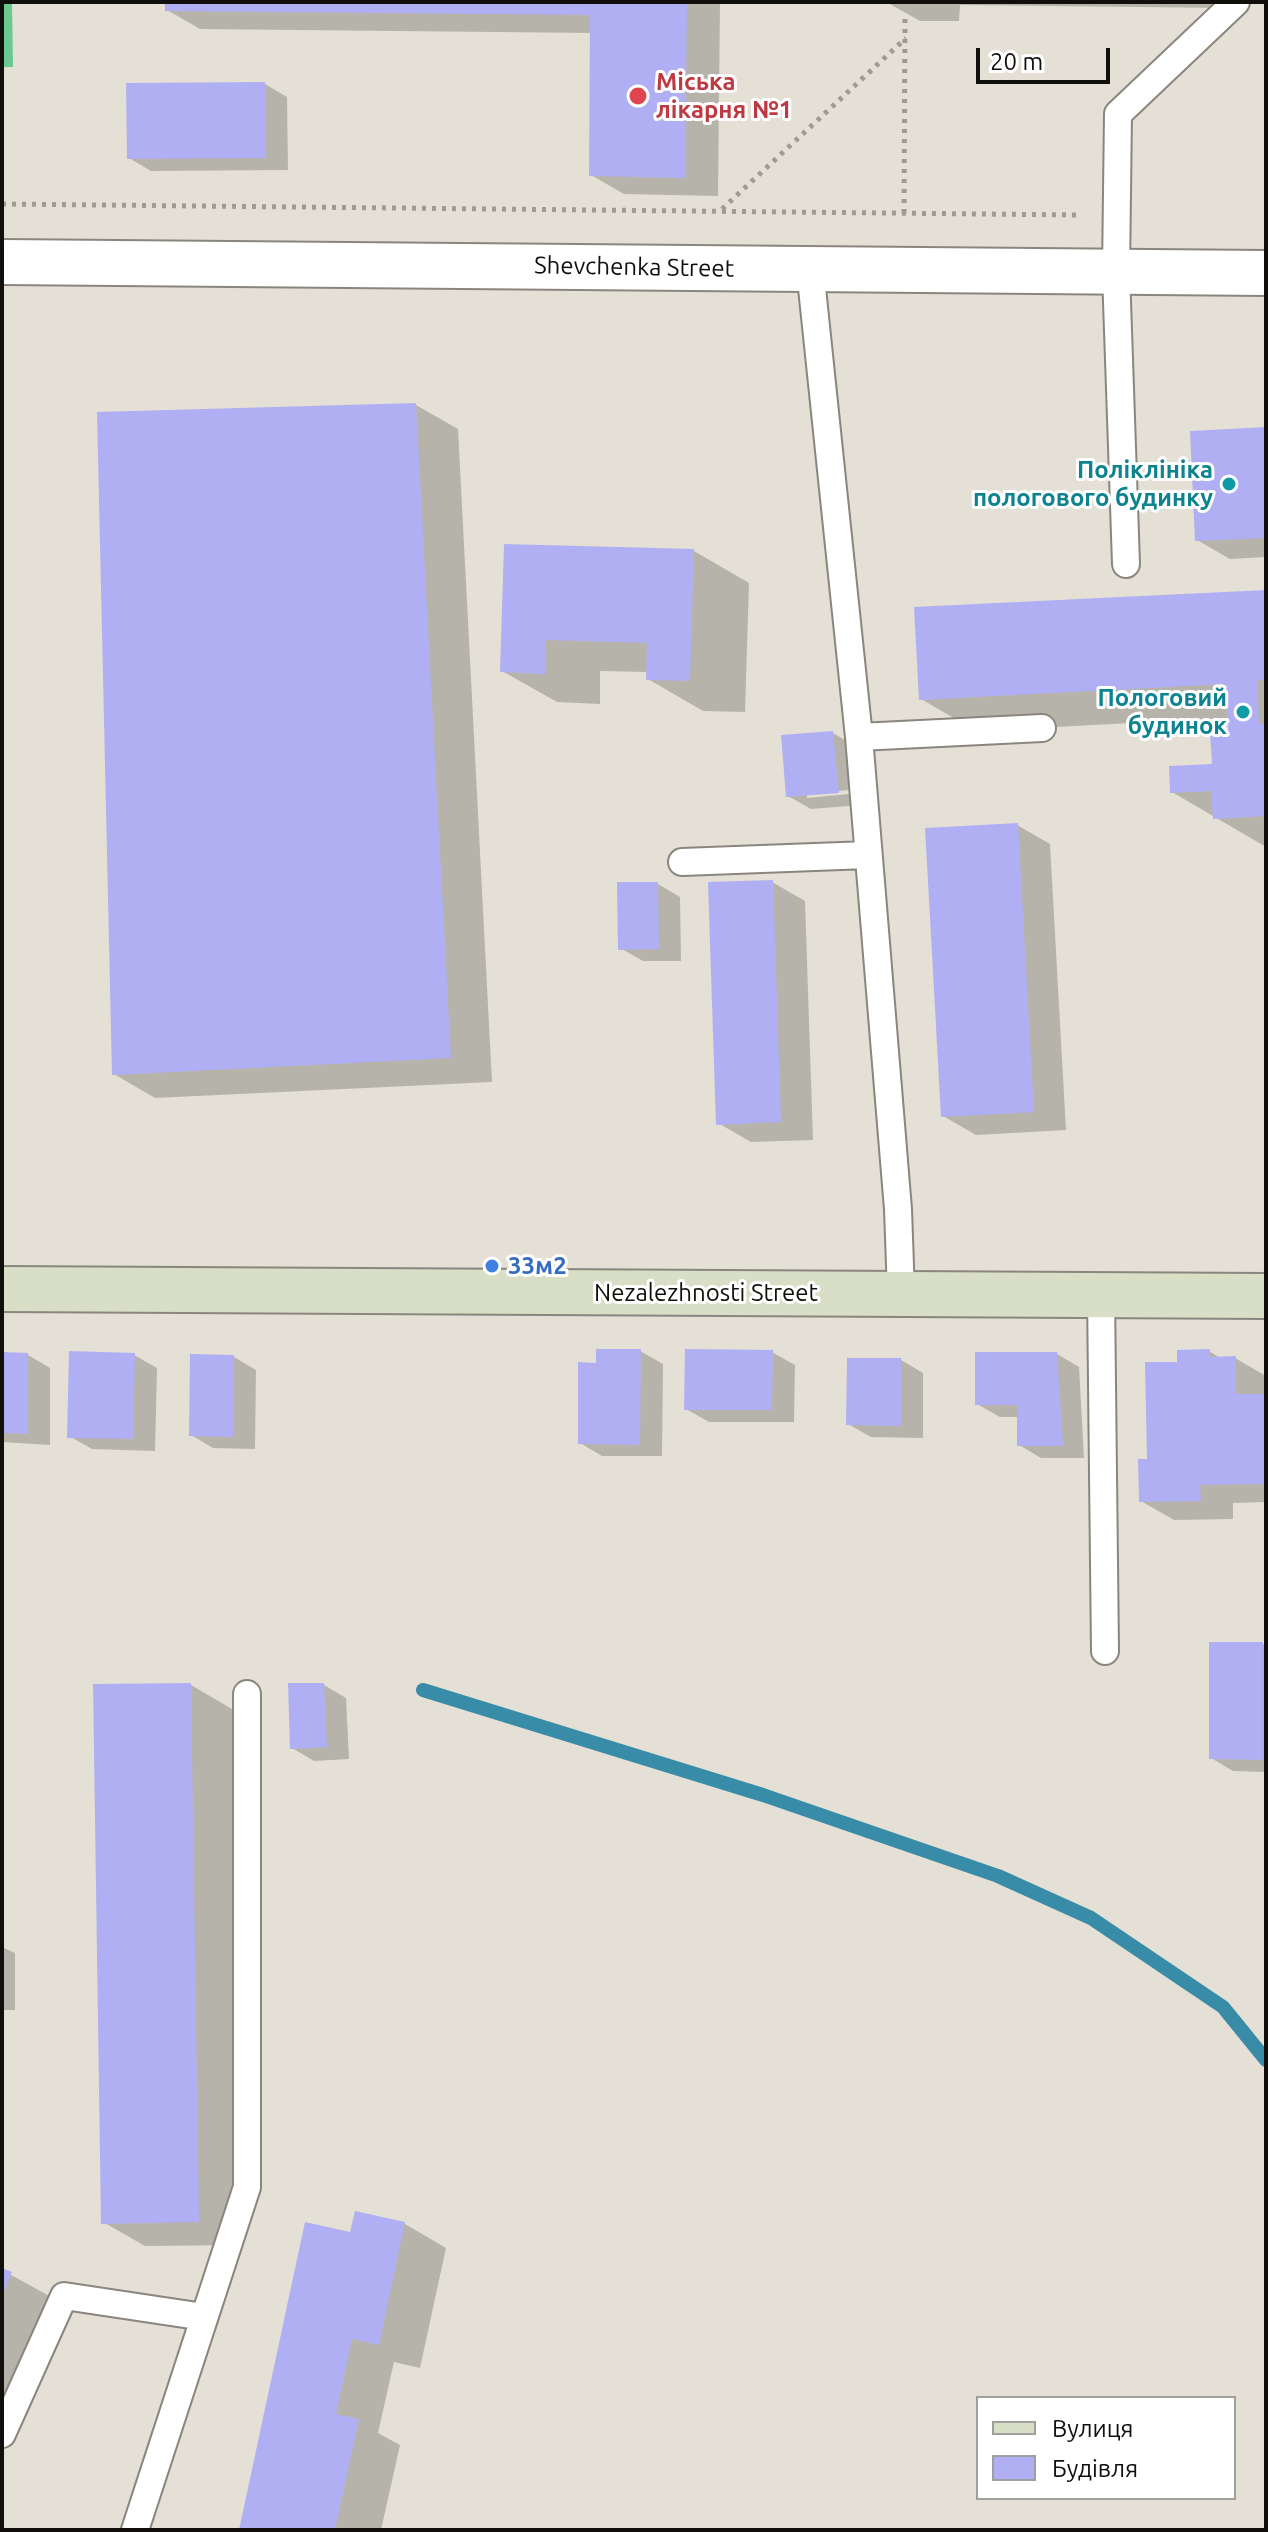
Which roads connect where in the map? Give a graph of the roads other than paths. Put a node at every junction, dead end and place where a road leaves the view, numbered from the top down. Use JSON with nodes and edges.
{"nodes":[{"id":1,"x":1236,"y":2,"type":"edge"},
{"id":2,"x":2,"y":262,"type":"edge"},
{"id":3,"x":810,"y":269,"type":"junction"},
{"id":4,"x":1116,"y":272,"type":"junction"},
{"id":5,"x":1266,"y":273,"type":"edge"},
{"id":6,"x":1126,"y":564,"type":"dead end"},
{"id":7,"x":1042,"y":728,"type":"dead end"},
{"id":8,"x":859,"y":737,"type":"junction"},
{"id":9,"x":868,"y":855,"type":"junction"},
{"id":10,"x":682,"y":862,"type":"dead end"},
{"id":11,"x":2,"y":1289,"type":"edge"},
{"id":12,"x":901,"y":1294,"type":"junction"},
{"id":13,"x":1101,"y":1294,"type":"junction"},
{"id":14,"x":1266,"y":1296,"type":"edge"},
{"id":15,"x":1105,"y":1651,"type":"dead end"},
{"id":16,"x":247,"y":1694,"type":"dead end"},
{"id":17,"x":204,"y":2317,"type":"junction"},
{"id":18,"x":2,"y":2434,"type":"edge"},
{"id":19,"x":135,"y":2530,"type":"edge"}],
"edges":[{"from":1,"to":4,"type":"lane"},
{"from":2,"to":3,"type":"street","name":"Shevchenka Street"},
{"from":3,"to":4,"type":"street","name":"Shevchenka Street"},
{"from":3,"to":8,"type":"lane"},
{"from":4,"to":5,"type":"street","name":"Shevchenka Street"},
{"from":4,"to":6,"type":"lane"},
{"from":7,"to":8,"type":"lane"},
{"from":8,"to":9,"type":"lane"},
{"from":9,"to":10,"type":"lane"},
{"from":9,"to":12,"type":"lane"},
{"from":11,"to":12,"type":"street","name":"Nezalezhnosti Street"},
{"from":12,"to":13,"type":"street","name":"Nezalezhnosti Street"},
{"from":13,"to":14,"type":"street","name":"Nezalezhnosti Street"},
{"from":13,"to":15,"type":"lane"},
{"from":16,"to":17,"type":"lane"},
{"from":17,"to":18,"type":"lane"},
{"from":17,"to":19,"type":"lane"}]}
